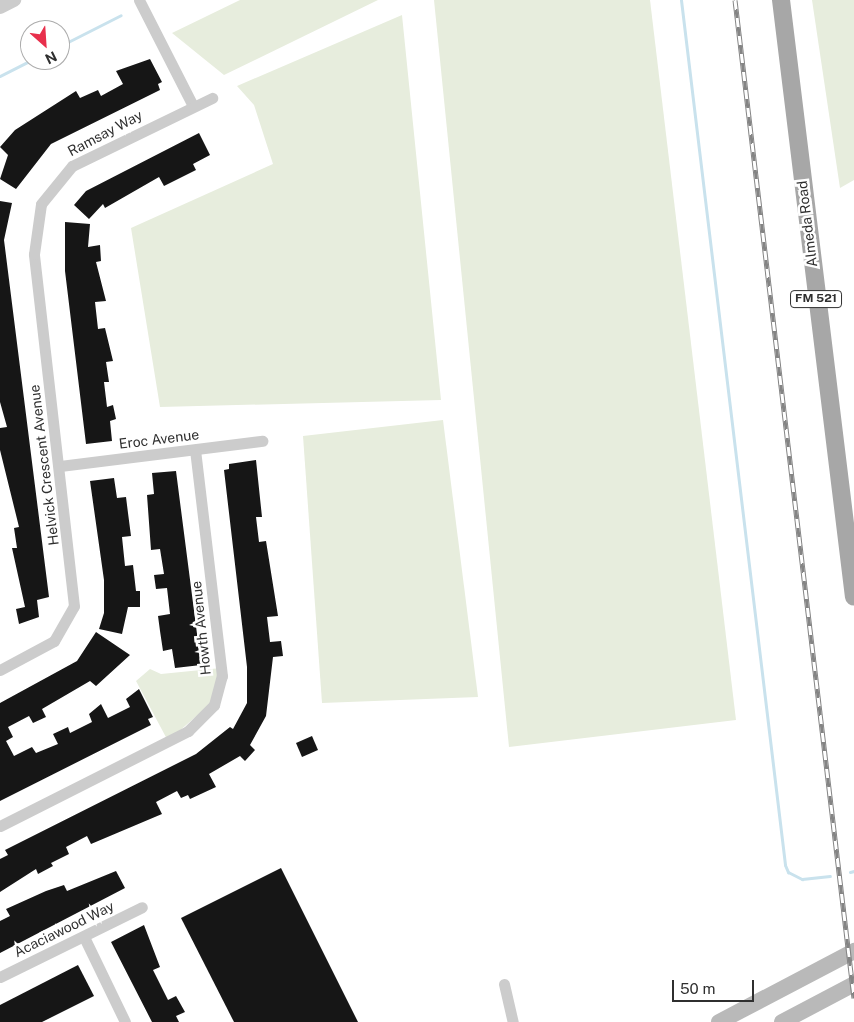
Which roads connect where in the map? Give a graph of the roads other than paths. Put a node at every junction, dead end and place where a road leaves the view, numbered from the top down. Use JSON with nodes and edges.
{"nodes":[{"id":1,"x":14,"y":0,"type":"edge"},
{"id":2,"x":139,"y":0,"type":"edge"},
{"id":3,"x":781,"y":0,"type":"edge"},
{"id":4,"x":0,"y":7,"type":"edge"},
{"id":5,"x":212,"y":98,"type":"dead end"},
{"id":6,"x":193,"y":106,"type":"junction"},
{"id":7,"x":36,"y":219,"type":"joint"},
{"id":8,"x":262,"y":441,"type":"dead end"},
{"id":9,"x":196,"y":450,"type":"junction"},
{"id":10,"x":60,"y":466,"type":"junction"},
{"id":11,"x":854,"y":598,"type":"edge"},
{"id":12,"x":0,"y":670,"type":"edge"},
{"id":13,"x":0,"y":826,"type":"edge"},
{"id":14,"x":142,"y":907,"type":"dead end"},
{"id":15,"x":84,"y":937,"type":"junction"},
{"id":16,"x":854,"y":950,"type":"edge"},
{"id":17,"x":0,"y":977,"type":"edge"},
{"id":18,"x":504,"y":984,"type":"dead end"},
{"id":19,"x":854,"y":984,"type":"edge"},
{"id":20,"x":125,"y":1022,"type":"edge"},
{"id":21,"x":513,"y":1022,"type":"edge"},
{"id":22,"x":719,"y":1022,"type":"edge"},
{"id":23,"x":782,"y":1022,"type":"edge"}],
"edges":[{"from":1,"to":4,"type":"street"},
{"from":2,"to":6,"type":"street"},
{"from":3,"to":11,"type":"main road","name":"Almeda Road","number":"FM 521"},
{"from":5,"to":6,"type":"street","name":"Ramsay Way"},
{"from":6,"to":7,"type":"street","name":"Ramsay Way"},
{"from":7,"to":10,"type":"street","name":"Helvick Crescent Avenue"},
{"from":8,"to":9,"type":"street","name":"Eroc Avenue"},
{"from":9,"to":10,"type":"street","name":"Eroc Avenue"},
{"from":9,"to":13,"type":"street","name":"Howth Avenue"},
{"from":10,"to":12,"type":"street","name":"Helvick Crescent Avenue"},
{"from":14,"to":15,"type":"street","name":"Acaciawood Way"},
{"from":15,"to":17,"type":"street","name":"Acaciawood Way"},
{"from":15,"to":20,"type":"street"},
{"from":16,"to":22,"type":"main road"},
{"from":18,"to":21,"type":"street"},
{"from":19,"to":23,"type":"main road"}]}
